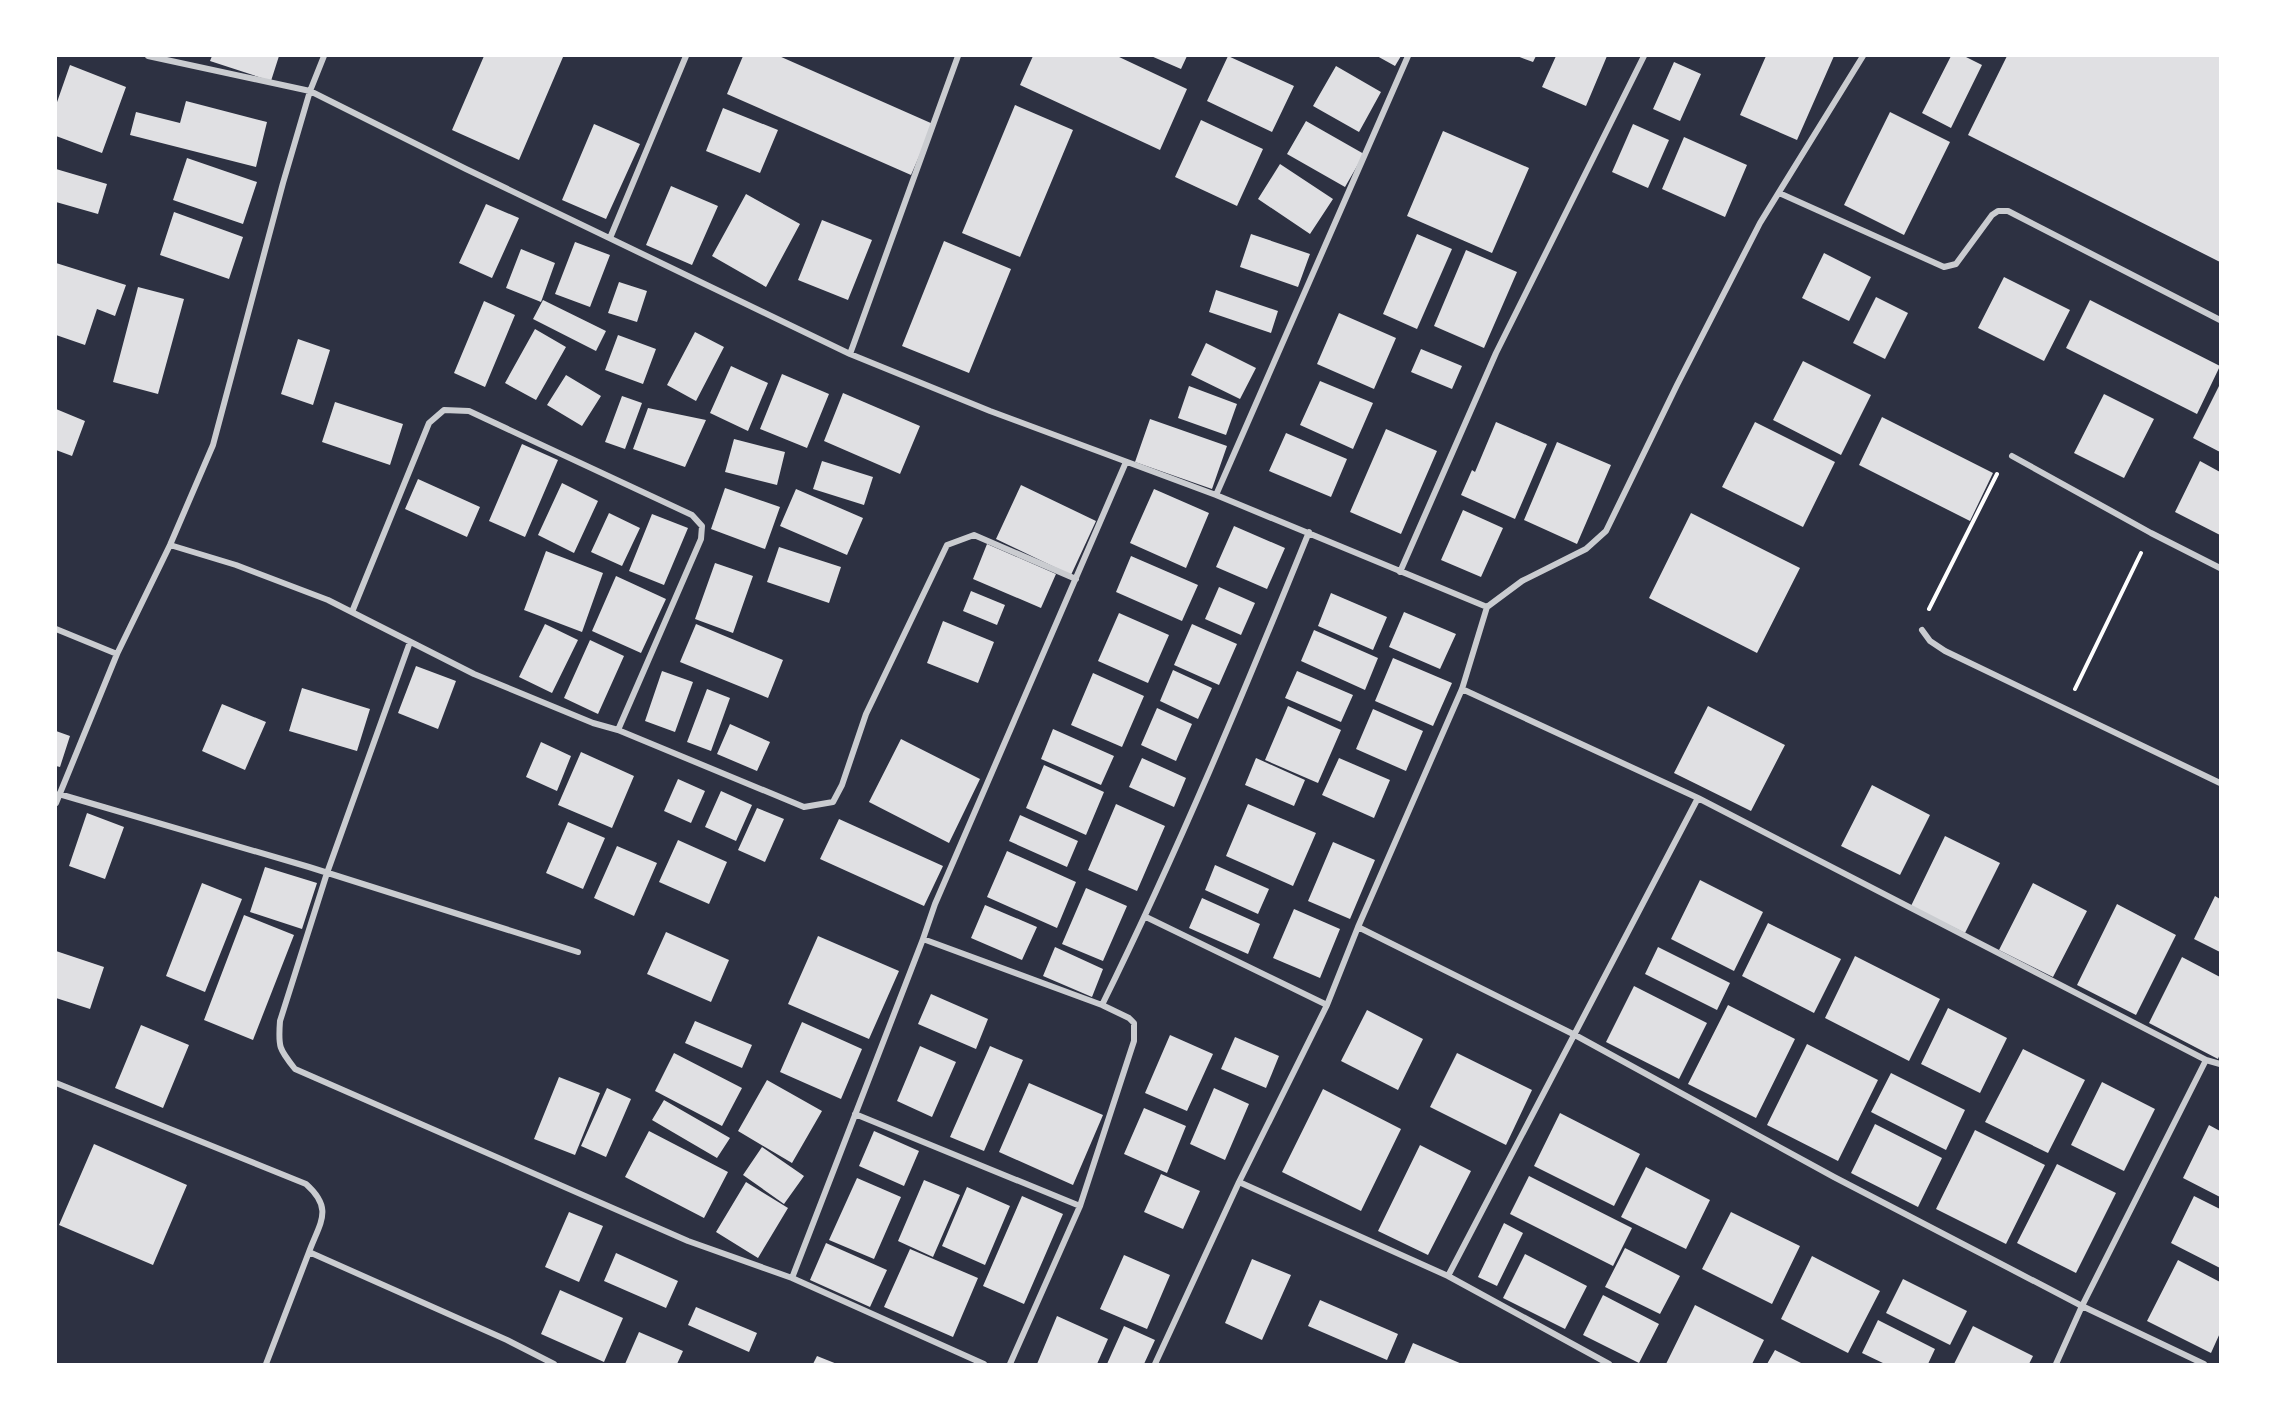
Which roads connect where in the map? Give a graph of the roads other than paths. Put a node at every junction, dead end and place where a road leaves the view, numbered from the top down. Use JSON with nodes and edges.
{"nodes":[{"id":1,"x":148,"y":56,"type":"edge"},
{"id":2,"x":324,"y":56,"type":"edge"},
{"id":3,"x":686,"y":56,"type":"edge"},
{"id":4,"x":958,"y":56,"type":"edge"},
{"id":5,"x":1408,"y":56,"type":"edge"},
{"id":6,"x":1644,"y":56,"type":"edge"},
{"id":7,"x":1863,"y":56,"type":"edge"},
{"id":8,"x":310,"y":91,"type":"junction"},
{"id":9,"x":1779,"y":193,"type":"junction"},
{"id":10,"x":610,"y":238,"type":"junction"},
{"id":11,"x":2220,"y":320,"type":"edge"},
{"id":12,"x":850,"y":354,"type":"junction"},
{"id":13,"x":2012,"y":456,"type":"road end"},
{"id":14,"x":1126,"y":462,"type":"junction"},
{"id":15,"x":1216,"y":495,"type":"junction"},
{"id":16,"x":1309,"y":532,"type":"junction"},
{"id":17,"x":170,"y":545,"type":"junction"},
{"id":18,"x":2220,"y":568,"type":"edge"},
{"id":19,"x":1400,"y":572,"type":"junction"},
{"id":20,"x":1076,"y":579,"type":"junction"},
{"id":21,"x":1487,"y":607,"type":"junction"},
{"id":22,"x":352,"y":612,"type":"junction"},
{"id":23,"x":56,"y":629,"type":"edge"},
{"id":24,"x":1922,"y":630,"type":"road end"},
{"id":25,"x":410,"y":642,"type":"junction"},
{"id":26,"x":117,"y":654,"type":"junction"},
{"id":27,"x":1462,"y":689,"type":"junction"},
{"id":28,"x":618,"y":730,"type":"junction"},
{"id":29,"x":2220,"y":783,"type":"edge"},
{"id":30,"x":59,"y":794,"type":"junction"},
{"id":31,"x":1698,"y":798,"type":"junction"},
{"id":32,"x":56,"y":803,"type":"edge"},
{"id":33,"x":327,"y":873,"type":"junction"},
{"id":34,"x":1146,"y":917,"type":"junction"},
{"id":35,"x":1358,"y":927,"type":"junction"},
{"id":36,"x":923,"y":939,"type":"junction"},
{"id":37,"x":578,"y":952,"type":"dead end"},
{"id":38,"x":1102,"y":1005,"type":"junction"},
{"id":39,"x":1327,"y":1005,"type":"junction"},
{"id":40,"x":1575,"y":1035,"type":"junction"},
{"id":41,"x":2206,"y":1060,"type":"junction"},
{"id":42,"x":2220,"y":1064,"type":"edge"},
{"id":43,"x":56,"y":1083,"type":"edge"},
{"id":44,"x":855,"y":1114,"type":"junction"},
{"id":45,"x":1239,"y":1182,"type":"junction"},
{"id":46,"x":1080,"y":1206,"type":"junction"},
{"id":47,"x":309,"y":1252,"type":"junction"},
{"id":48,"x":1448,"y":1276,"type":"junction"},
{"id":49,"x":792,"y":1278,"type":"junction"},
{"id":50,"x":2082,"y":1306,"type":"junction"},
{"id":51,"x":266,"y":1365,"type":"edge"},
{"id":52,"x":554,"y":1365,"type":"edge"},
{"id":53,"x":984,"y":1365,"type":"edge"},
{"id":54,"x":1010,"y":1365,"type":"edge"},
{"id":55,"x":1155,"y":1365,"type":"edge"},
{"id":56,"x":1609,"y":1365,"type":"edge"},
{"id":57,"x":2056,"y":1365,"type":"edge"},
{"id":58,"x":2204,"y":1365,"type":"edge"}],
"edges":[{"from":1,"to":8,"type":"street"},
{"from":2,"to":8,"type":"street"},
{"from":3,"to":10,"type":"street"},
{"from":4,"to":12,"type":"street"},
{"from":5,"to":15,"type":"street"},
{"from":6,"to":19,"type":"street"},
{"from":7,"to":9,"type":"street"},
{"from":8,"to":10,"type":"street"},
{"from":8,"to":17,"type":"street"},
{"from":9,"to":11,"type":"street"},
{"from":9,"to":21,"type":"street"},
{"from":10,"to":12,"type":"street"},
{"from":12,"to":14,"type":"street"},
{"from":13,"to":18,"type":"street"},
{"from":14,"to":15,"type":"street"},
{"from":14,"to":20,"type":"street"},
{"from":15,"to":16,"type":"street"},
{"from":16,"to":19,"type":"street"},
{"from":16,"to":34,"type":"street"},
{"from":17,"to":22,"type":"street"},
{"from":17,"to":26,"type":"street"},
{"from":19,"to":21,"type":"street"},
{"from":20,"to":28,"type":"street"},
{"from":20,"to":36,"type":"street"},
{"from":21,"to":27,"type":"street"},
{"from":22,"to":25,"type":"street"},
{"from":22,"to":28,"type":"street"},
{"from":23,"to":26,"type":"street"},
{"from":24,"to":29,"type":"street"},
{"from":25,"to":28,"type":"street"},
{"from":25,"to":33,"type":"street"},
{"from":26,"to":30,"type":"street"},
{"from":27,"to":31,"type":"street"},
{"from":27,"to":35,"type":"street"},
{"from":30,"to":32,"type":"street"},
{"from":30,"to":33,"type":"street"},
{"from":31,"to":40,"type":"street"},
{"from":31,"to":41,"type":"street"},
{"from":33,"to":37,"type":"street"},
{"from":33,"to":49,"type":"street"},
{"from":34,"to":38,"type":"street"},
{"from":34,"to":39,"type":"street"},
{"from":35,"to":39,"type":"street"},
{"from":35,"to":40,"type":"street"},
{"from":36,"to":38,"type":"street"},
{"from":36,"to":44,"type":"street"},
{"from":38,"to":46,"type":"street"},
{"from":39,"to":45,"type":"street"},
{"from":40,"to":48,"type":"street"},
{"from":40,"to":50,"type":"street"},
{"from":41,"to":42,"type":"street"},
{"from":41,"to":50,"type":"street"},
{"from":43,"to":47,"type":"street"},
{"from":44,"to":46,"type":"street"},
{"from":44,"to":49,"type":"street"},
{"from":45,"to":48,"type":"street"},
{"from":45,"to":55,"type":"street"},
{"from":46,"to":54,"type":"street"},
{"from":47,"to":51,"type":"street"},
{"from":47,"to":52,"type":"street"},
{"from":48,"to":56,"type":"street"},
{"from":49,"to":53,"type":"street"},
{"from":50,"to":57,"type":"street"},
{"from":50,"to":58,"type":"street"}]}
